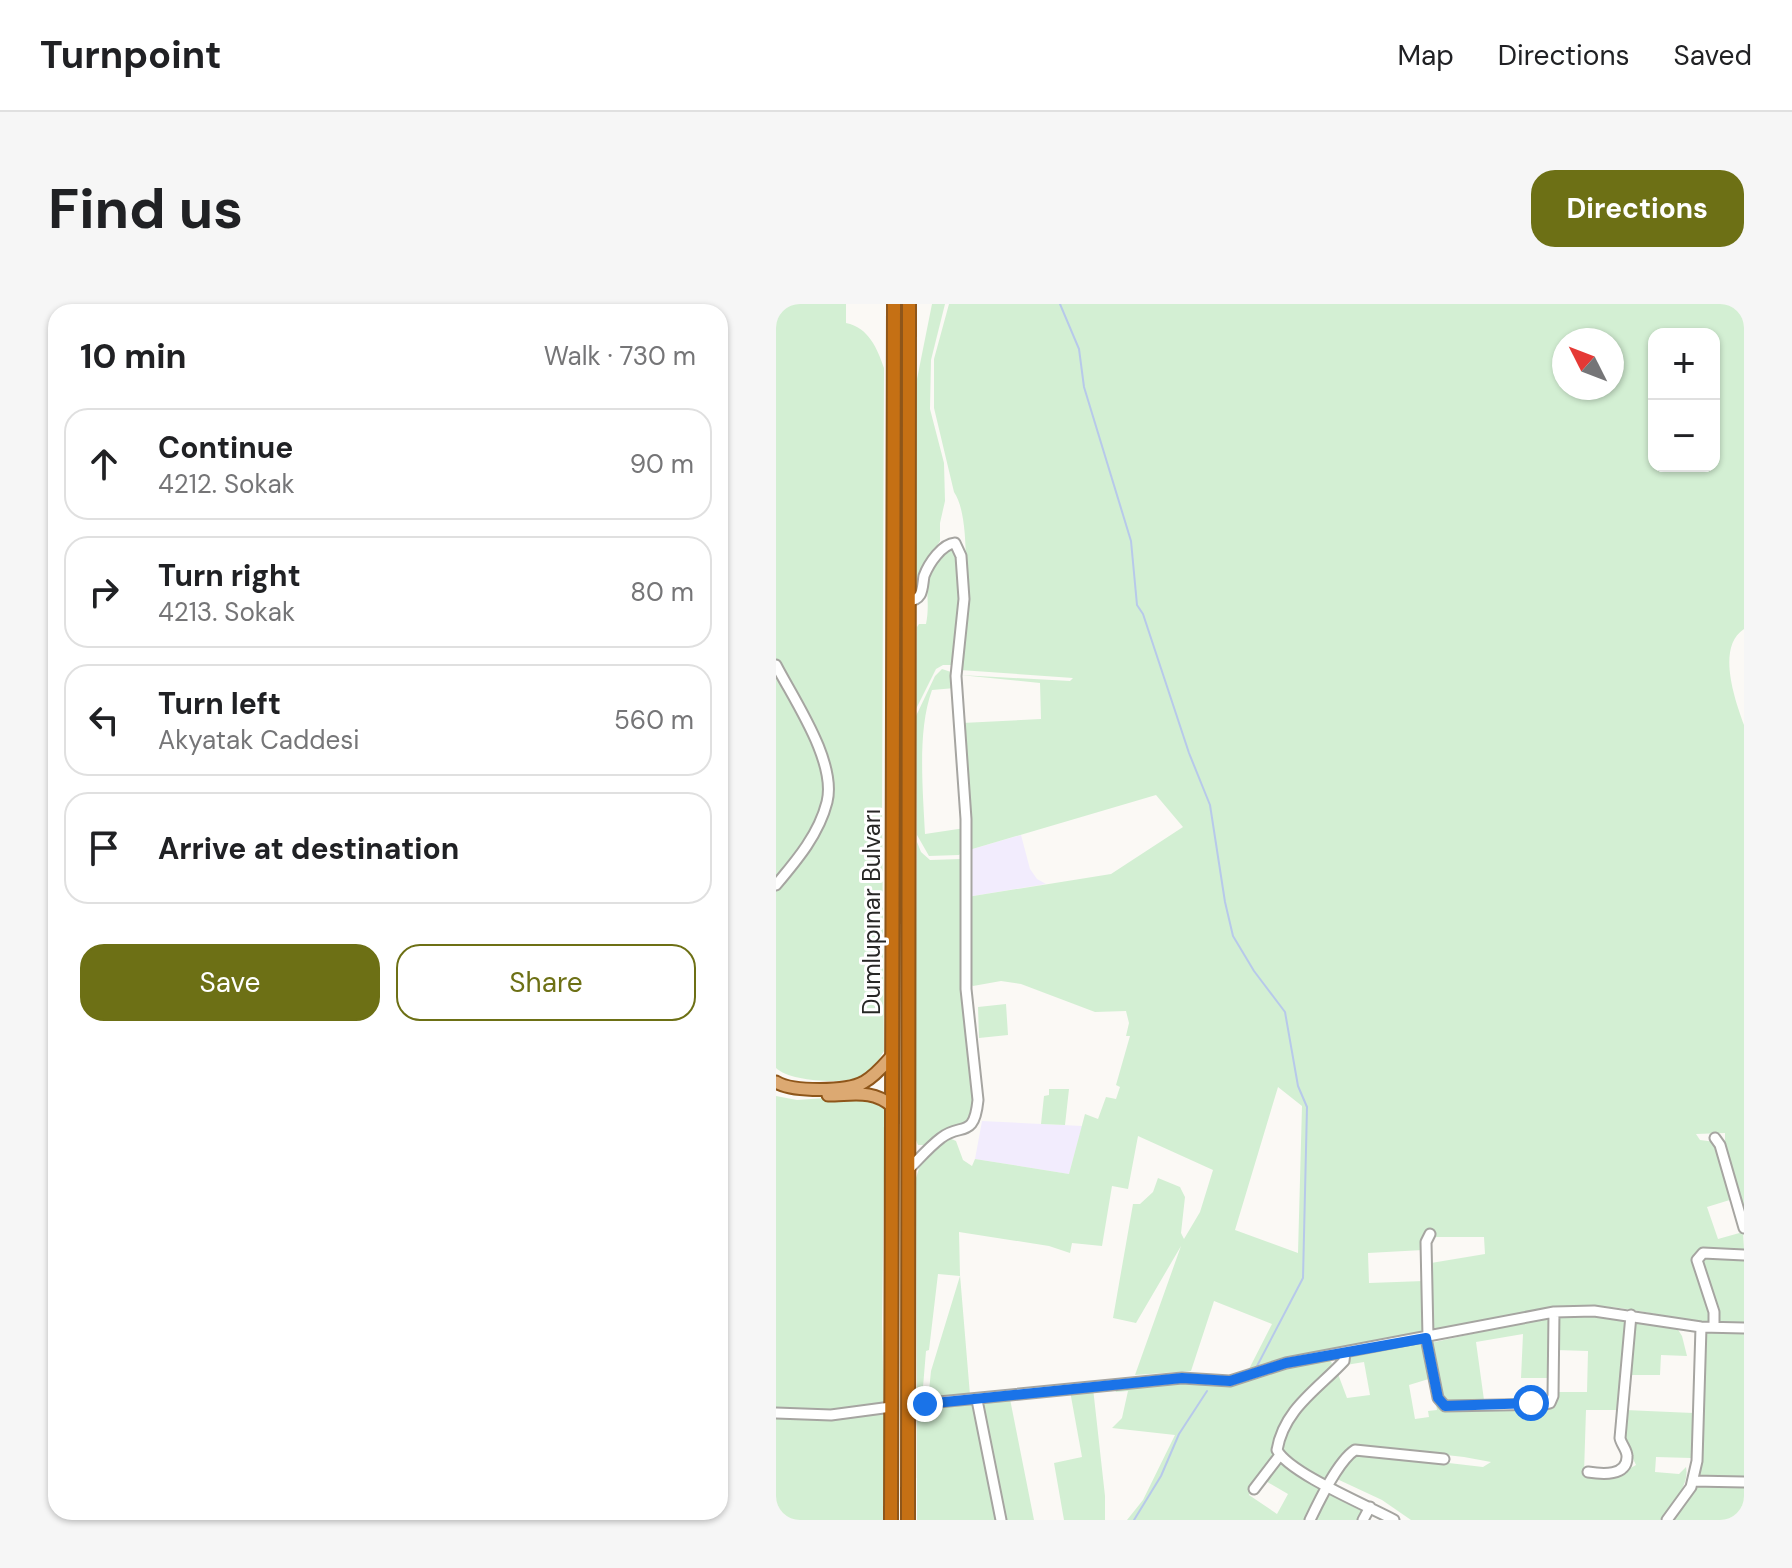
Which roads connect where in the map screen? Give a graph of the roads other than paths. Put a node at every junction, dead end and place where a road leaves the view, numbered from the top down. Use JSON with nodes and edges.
{"nodes":[{"id":1,"x":894,"y":304,"type":"edge"},
{"id":2,"x":909,"y":304,"type":"edge"},
{"id":3,"x":908,"y":601,"type":"junction"},
{"id":4,"x":776,"y":665,"type":"edge"},
{"id":5,"x":776,"y":885,"type":"edge"},
{"id":6,"x":892,"y":1056,"type":"junction"},
{"id":7,"x":776,"y":1082,"type":"edge"},
{"id":8,"x":776,"y":1092,"type":"edge"},
{"id":9,"x":892,"y":1106,"type":"junction"},
{"id":10,"x":1715,"y":1138,"type":"dead end"},
{"id":11,"x":907,"y":1170,"type":"junction"},
{"id":12,"x":1744,"y":1228,"type":"edge"},
{"id":13,"x":1430,"y":1234,"type":"dead end"},
{"id":14,"x":1744,"y":1255,"type":"edge"},
{"id":15,"x":1554,"y":1312,"type":"junction"},
{"id":16,"x":1631,"y":1315,"type":"junction"},
{"id":17,"x":1714,"y":1326,"type":"junction"},
{"id":18,"x":1701,"y":1327,"type":"junction"},
{"id":19,"x":1744,"y":1328,"type":"edge"},
{"id":20,"x":1427,"y":1337,"type":"junction"},
{"id":21,"x":1345,"y":1352,"type":"junction"},
{"id":22,"x":977,"y":1400,"type":"junction"},
{"id":23,"x":908,"y":1405,"type":"junction"},
{"id":24,"x":891,"y":1407,"type":"junction"},
{"id":25,"x":776,"y":1413,"type":"edge"},
{"id":26,"x":1280,"y":1455,"type":"junction"},
{"id":27,"x":1444,"y":1459,"type":"dead end"},
{"id":28,"x":1588,"y":1472,"type":"dead end"},
{"id":29,"x":1693,"y":1481,"type":"junction"},
{"id":30,"x":1744,"y":1482,"type":"edge"},
{"id":31,"x":1328,"y":1485,"type":"junction"},
{"id":32,"x":1254,"y":1489,"type":"dead end"},
{"id":33,"x":1370,"y":1507,"type":"junction"},
{"id":34,"x":891,"y":1520,"type":"edge"},
{"id":35,"x":908,"y":1520,"type":"edge"},
{"id":36,"x":1001,"y":1520,"type":"edge"},
{"id":37,"x":1310,"y":1520,"type":"edge"},
{"id":38,"x":1363,"y":1520,"type":"edge"},
{"id":39,"x":1394,"y":1520,"type":"edge"},
{"id":40,"x":1667,"y":1520,"type":"edge"}],
"edges":[{"from":1,"to":6,"type":"highway","name":"Dumlupınar Bulvarı"},
{"from":2,"to":3,"type":"highway","name":"Dumlupınar Bulvarı"},
{"from":3,"to":11,"type":"highway","name":"Dumlupınar Bulvarı"},
{"from":3,"to":11,"type":"street"},
{"from":4,"to":5,"type":"street"},
{"from":6,"to":7,"type":"main road"},
{"from":6,"to":9,"type":"highway","name":"Dumlupınar Bulvarı"},
{"from":8,"to":9,"type":"main road"},
{"from":9,"to":24,"type":"highway","name":"Dumlupınar Bulvarı"},
{"from":10,"to":12,"type":"street"},
{"from":11,"to":23,"type":"highway","name":"Dumlupınar Bulvarı"},
{"from":13,"to":20,"type":"street"},
{"from":14,"to":17,"type":"street"},
{"from":15,"to":16,"type":"street"},
{"from":15,"to":20,"type":"street"},
{"from":15,"to":20,"type":"street"},
{"from":16,"to":18,"type":"street"},
{"from":16,"to":28,"type":"street"},
{"from":17,"to":18,"type":"street"},
{"from":17,"to":19,"type":"street"},
{"from":18,"to":29,"type":"street"},
{"from":20,"to":21,"type":"street"},
{"from":21,"to":22,"type":"street"},
{"from":21,"to":26,"type":"street"},
{"from":22,"to":23,"type":"street"},
{"from":22,"to":36,"type":"street"},
{"from":23,"to":35,"type":"highway","name":"Dumlupınar Bulvarı"},
{"from":24,"to":25,"type":"street"},
{"from":24,"to":34,"type":"highway","name":"Dumlupınar Bulvarı"},
{"from":26,"to":31,"type":"street"},
{"from":26,"to":32,"type":"street"},
{"from":27,"to":31,"type":"street"},
{"from":29,"to":30,"type":"street"},
{"from":29,"to":40,"type":"street"},
{"from":31,"to":33,"type":"street"},
{"from":31,"to":37,"type":"street"},
{"from":33,"to":38,"type":"street"},
{"from":33,"to":39,"type":"street"}]}
